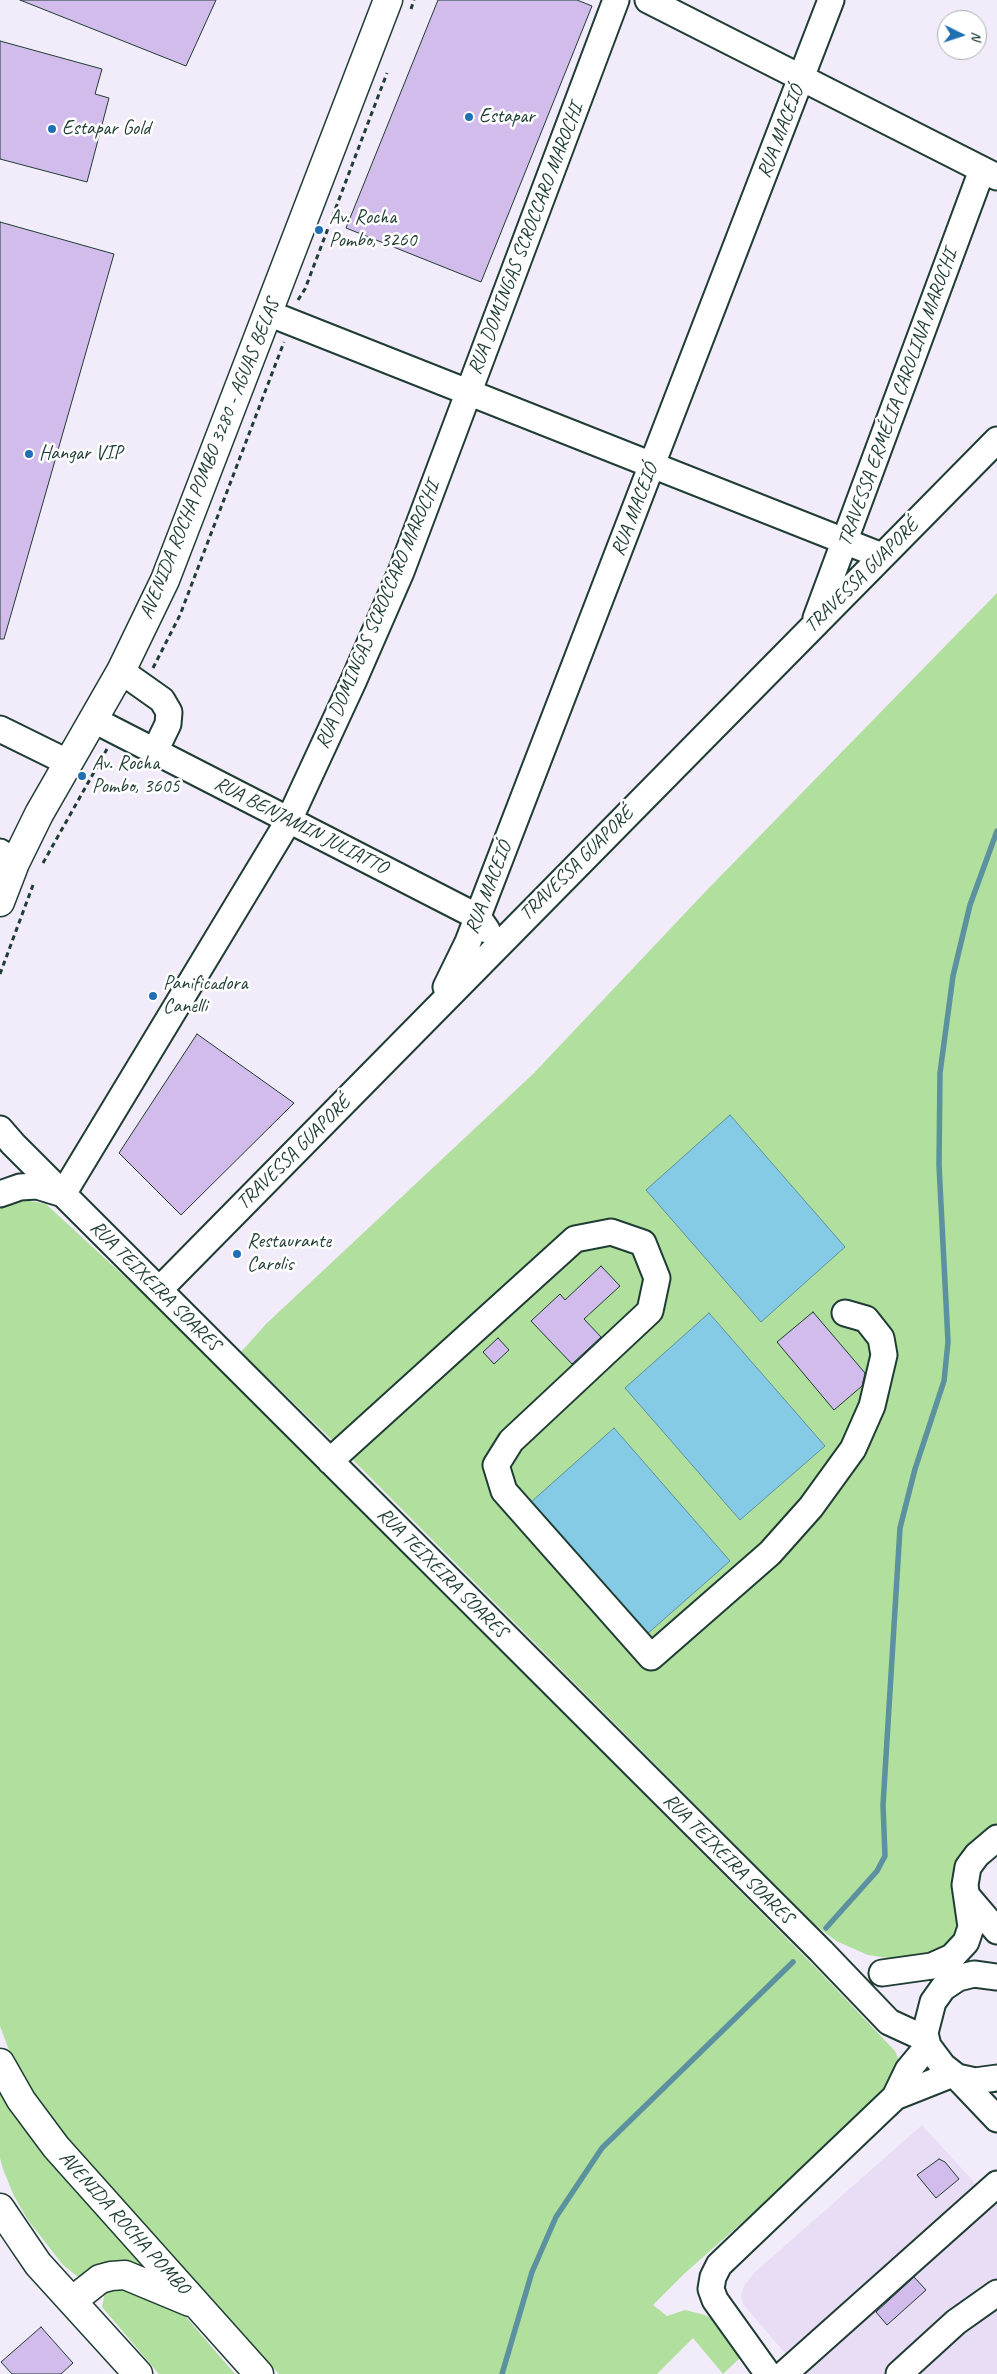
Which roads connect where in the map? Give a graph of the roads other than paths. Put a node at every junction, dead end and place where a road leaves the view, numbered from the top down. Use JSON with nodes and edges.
{"nodes":[{"id":1,"x":616,"y":0,"type":"edge"},
{"id":2,"x":648,"y":0,"type":"edge"},
{"id":3,"x":832,"y":0,"type":"edge"},
{"id":4,"x":399,"y":5,"type":"edge"},
{"id":5,"x":801,"y":78,"type":"junction"},
{"id":6,"x":989,"y":174,"type":"edge"},
{"id":7,"x":268,"y":313,"type":"junction"},
{"id":8,"x":468,"y":392,"type":"junction"},
{"id":9,"x":997,"y":440,"type":"edge"},
{"id":10,"x":652,"y":465,"type":"junction"},
{"id":11,"x":845,"y":541,"type":"junction"},
{"id":12,"x":882,"y":556,"type":"junction"},
{"id":13,"x":814,"y":625,"type":"junction"},
{"id":14,"x":121,"y":671,"type":"junction"},
{"id":15,"x":94,"y":720,"type":"junction"},
{"id":16,"x":0,"y":729,"type":"edge"},
{"id":17,"x":155,"y":751,"type":"junction"},
{"id":18,"x":69,"y":763,"type":"junction"},
{"id":19,"x":289,"y":820,"type":"junction"},
{"id":20,"x":22,"y":866,"type":"edge"},
{"id":21,"x":0,"y":902,"type":"edge"},
{"id":22,"x":478,"y":917,"type":"junction"},
{"id":23,"x":484,"y":948,"type":"junction"},
{"id":24,"x":429,"y":1016,"type":"joint"},
{"id":25,"x":0,"y":1129,"type":"edge"},
{"id":26,"x":0,"y":1194,"type":"edge"},
{"id":27,"x":63,"y":1194,"type":"junction"},
{"id":28,"x":159,"y":1290,"type":"junction"},
{"id":29,"x":845,"y":1313,"type":"dead end"},
{"id":30,"x":330,"y":1461,"type":"junction"},
{"id":31,"x":997,"y":1838,"type":"edge"},
{"id":32,"x":968,"y":1897,"type":"junction"},
{"id":33,"x":997,"y":1931,"type":"edge"},
{"id":34,"x":821,"y":1951,"type":"junction"},
{"id":35,"x":882,"y":1973,"type":"junction"},
{"id":36,"x":997,"y":1977,"type":"edge"},
{"id":37,"x":958,"y":1978,"type":"junction"},
{"id":38,"x":927,"y":2043,"type":"junction"},
{"id":39,"x":0,"y":2063,"type":"edge"},
{"id":40,"x":955,"y":2075,"type":"junction"},
{"id":41,"x":997,"y":2078,"type":"edge"},
{"id":42,"x":895,"y":2097,"type":"junction"},
{"id":43,"x":997,"y":2119,"type":"edge"},
{"id":44,"x":997,"y":2184,"type":"edge"},
{"id":45,"x":0,"y":2208,"type":"edge"},
{"id":46,"x":0,"y":2236,"type":"edge"},
{"id":47,"x":38,"y":2264,"type":"junction"},
{"id":48,"x":997,"y":2293,"type":"edge"},
{"id":49,"x":72,"y":2301,"type":"junction"},
{"id":50,"x":198,"y":2306,"type":"junction"},
{"id":51,"x":138,"y":2374,"type":"edge"},
{"id":52,"x":259,"y":2374,"type":"edge"},
{"id":53,"x":768,"y":2374,"type":"edge"},
{"id":54,"x":784,"y":2374,"type":"edge"},
{"id":55,"x":899,"y":2374,"type":"edge"}],
"edges":[{"from":1,"to":8,"type":"street","name":"RUA DOMINGAS SCROCCARO MAROCHI"},
{"from":2,"to":5,"type":"street"},
{"from":3,"to":5,"type":"street","name":"RUA MACEIÓ"},
{"from":4,"to":7,"type":"main road","name":"AVENIDA ROCHA POMBO 3280 - AGUAS BELAS"},
{"from":5,"to":6,"type":"street"},
{"from":5,"to":10,"type":"street","name":"RUA MACEIÓ"},
{"from":6,"to":11,"type":"street","name":"TRAVESSA ERMÉLIA CAROLINA MAROCHI"},
{"from":7,"to":8,"type":"street"},
{"from":7,"to":14,"type":"main road","name":"AVENIDA ROCHA POMBO 3280 - AGUAS BELAS"},
{"from":8,"to":10,"type":"street"},
{"from":8,"to":19,"type":"street","name":"RUA DOMINGAS SCROCCARO MAROCHI"},
{"from":9,"to":12,"type":"street","name":"TRAVESSA GUAPORÉ"},
{"from":10,"to":11,"type":"street"},
{"from":10,"to":22,"type":"street","name":"RUA MACEIÓ"},
{"from":11,"to":12,"type":"street"},
{"from":11,"to":13,"type":"street","name":"TRAVESSA ERMÉLIA CAROLINA MAROCHI"},
{"from":12,"to":13,"type":"street","name":"TRAVESSA GUAPORÉ"},
{"from":13,"to":23,"type":"street","name":"TRAVESSA GUAPORÉ"},
{"from":14,"to":15,"type":"main road","name":"AVENIDA ROCHA POMBO 3280 - AGUAS BELAS"},
{"from":14,"to":17,"type":"street"},
{"from":15,"to":17,"type":"street","name":"RUA BENJAMIN JULIATTO"},
{"from":15,"to":18,"type":"main road","name":"AVENIDA ROCHA POMBO 3280 - AGUAS BELAS"},
{"from":16,"to":18,"type":"street"},
{"from":17,"to":19,"type":"street","name":"RUA BENJAMIN JULIATTO"},
{"from":18,"to":20,"type":"main road","name":"AVENIDA ROCHA POMBO 3280 - AGUAS BELAS"},
{"from":19,"to":22,"type":"street","name":"RUA BENJAMIN JULIATTO"},
{"from":19,"to":27,"type":"street","name":"RUA DOMINGAS SCROCCARO MAROCHI"},
{"from":20,"to":21,"type":"main road","name":"AVENIDA ROCHA POMBO 3280 - AGUAS BELAS"},
{"from":22,"to":23,"type":"street","name":"RUA BENJAMIN JULIATTO"},
{"from":23,"to":24,"type":"street","name":"RUA MACEIÓ"},
{"from":24,"to":28,"type":"street","name":"TRAVESSA GUAPORÉ"},
{"from":25,"to":27,"type":"street","name":"RUA TEIXEIRA SOARES"},
{"from":26,"to":27,"type":"street","name":"RUA TEIXEIRA SOARES"},
{"from":27,"to":28,"type":"street","name":"RUA TEIXEIRA SOARES"},
{"from":28,"to":30,"type":"street","name":"RUA TEIXEIRA SOARES"},
{"from":29,"to":30,"type":"street"},
{"from":30,"to":34,"type":"street","name":"RUA TEIXEIRA SOARES"},
{"from":31,"to":32,"type":"street"},
{"from":32,"to":33,"type":"street"},
{"from":32,"to":35,"type":"street"},
{"from":34,"to":35,"type":"street","name":"RUA TEIXEIRA SOARES"},
{"from":34,"to":38,"type":"street","name":"RUA TEIXEIRA SOARES"},
{"from":35,"to":37,"type":"street","name":"RUA TEIXEIRA SOARES"},
{"from":36,"to":37,"type":"street","name":"RUA TEIXEIRA SOARES"},
{"from":37,"to":38,"type":"street"},
{"from":38,"to":40,"type":"street"},
{"from":38,"to":42,"type":"street"},
{"from":39,"to":50,"type":"main road","name":"AVENIDA ROCHA POMBO"},
{"from":40,"to":41,"type":"street"},
{"from":40,"to":42,"type":"street"},
{"from":40,"to":43,"type":"street"},
{"from":42,"to":53,"type":"street"},
{"from":44,"to":54,"type":"street"},
{"from":45,"to":47,"type":"main road"},
{"from":46,"to":47,"type":"main road"},
{"from":47,"to":49,"type":"main road"},
{"from":48,"to":55,"type":"street"},
{"from":49,"to":50,"type":"main road"},
{"from":49,"to":51,"type":"main road"},
{"from":50,"to":52,"type":"main road","name":"AVENIDA ROCHA POMBO"}]}
